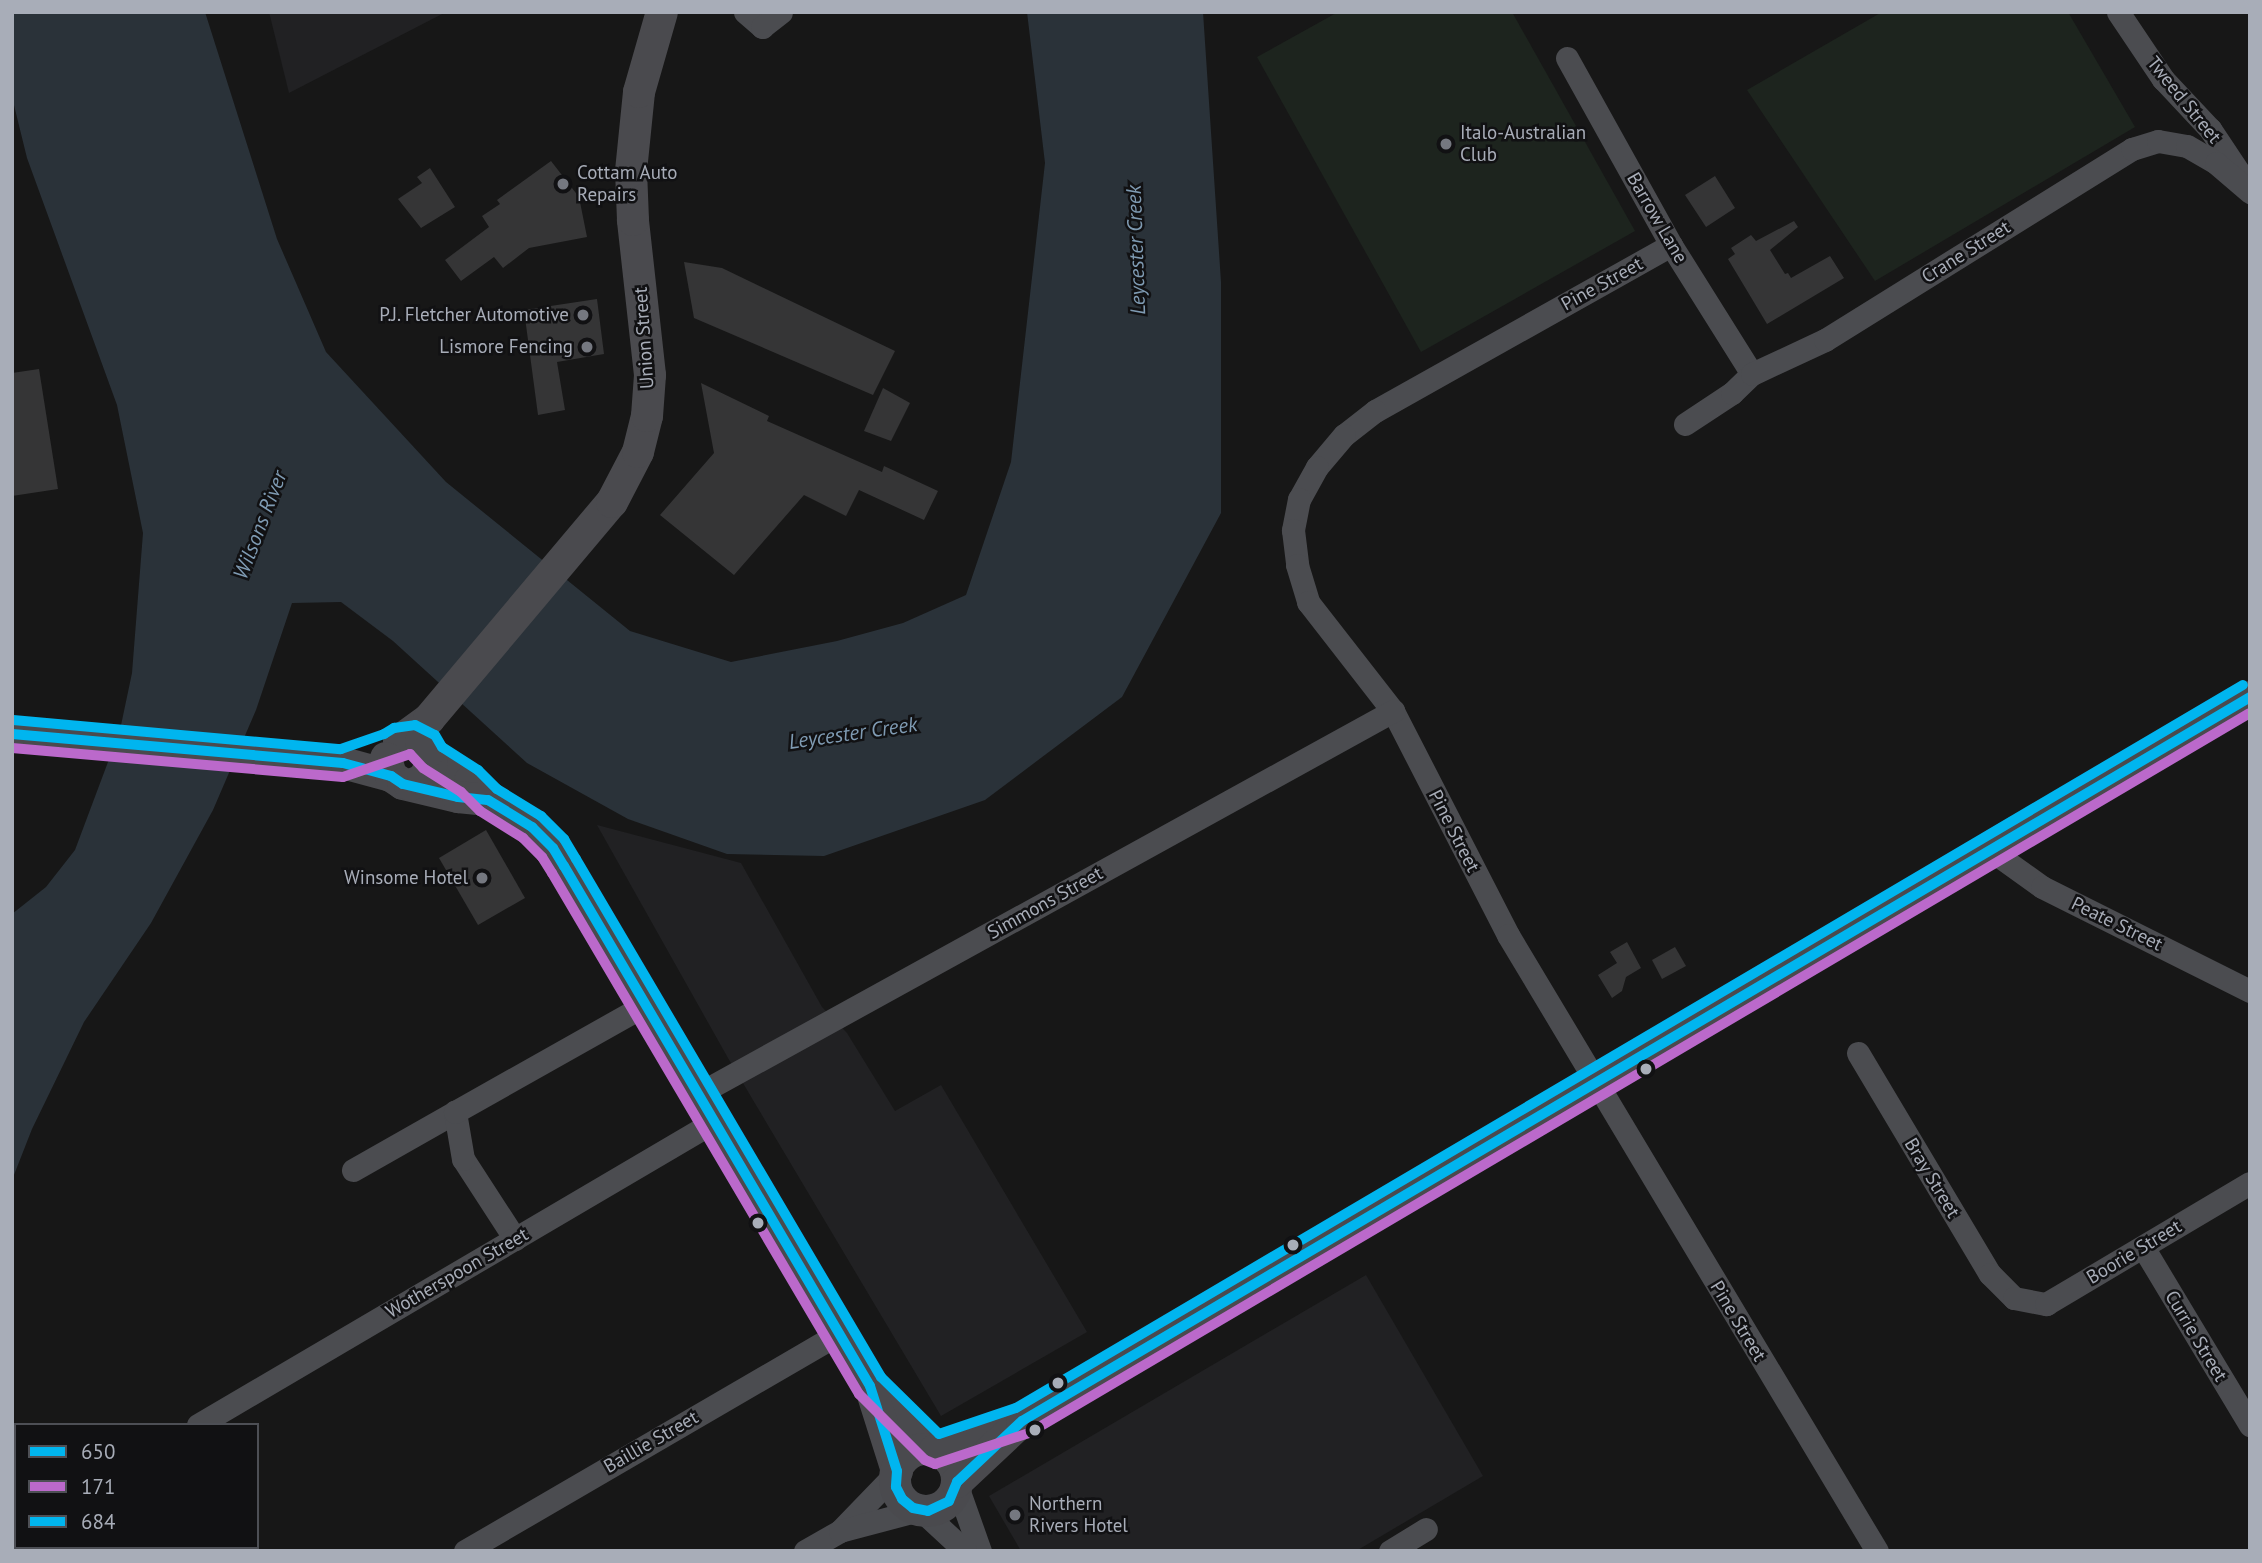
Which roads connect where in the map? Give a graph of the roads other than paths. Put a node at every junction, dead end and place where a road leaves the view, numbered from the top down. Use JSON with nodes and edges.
{"nodes":[{"id":1,"x":662,"y":12,"type":"edge"},
{"id":2,"x":746,"y":12,"type":"edge"},
{"id":3,"x":781,"y":12,"type":"edge"},
{"id":4,"x":2118,"y":12,"type":"edge"},
{"id":5,"x":1567,"y":58,"type":"dead end"},
{"id":6,"x":2250,"y":190,"type":"edge"},
{"id":7,"x":1671,"y":245,"type":"junction"},
{"id":8,"x":1752,"y":374,"type":"junction"},
{"id":9,"x":1685,"y":424,"type":"dead end"},
{"id":10,"x":2250,"y":697,"type":"edge"},
{"id":11,"x":1393,"y":711,"type":"junction"},
{"id":12,"x":12,"y":734,"type":"edge"},
{"id":13,"x":411,"y":753,"type":"junction"},
{"id":14,"x":1989,"y":849,"type":"junction"},
{"id":15,"x":2250,"y":990,"type":"edge"},
{"id":16,"x":645,"y":1005,"type":"junction"},
{"id":17,"x":1858,"y":1053,"type":"dead end"},
{"id":18,"x":1595,"y":1084,"type":"junction"},
{"id":19,"x":698,"y":1094,"type":"junction"},
{"id":20,"x":455,"y":1112,"type":"junction"},
{"id":21,"x":715,"y":1121,"type":"junction"},
{"id":22,"x":353,"y":1170,"type":"dead end"},
{"id":23,"x":2250,"y":1183,"type":"edge"},
{"id":24,"x":515,"y":1239,"type":"junction"},
{"id":25,"x":2143,"y":1247,"type":"junction"},
{"id":26,"x":2014,"y":1298,"type":"joint"},
{"id":27,"x":838,"y":1334,"type":"junction"},
{"id":28,"x":870,"y":1386,"type":"junction"},
{"id":29,"x":1023,"y":1421,"type":"junction"},
{"id":30,"x":201,"y":1423,"type":"edge"},
{"id":31,"x":2250,"y":1425,"type":"edge"},
{"id":32,"x":933,"y":1449,"type":"junction"},
{"id":33,"x":896,"y":1472,"type":"junction"},
{"id":34,"x":957,"y":1484,"type":"junction"},
{"id":35,"x":920,"y":1510,"type":"junction"},
{"id":36,"x":1426,"y":1529,"type":"dead end"},
{"id":37,"x":840,"y":1531,"type":"junction"},
{"id":38,"x":464,"y":1551,"type":"edge"},
{"id":39,"x":805,"y":1551,"type":"edge"},
{"id":40,"x":965,"y":1551,"type":"edge"},
{"id":41,"x":980,"y":1551,"type":"edge"},
{"id":42,"x":1390,"y":1551,"type":"edge"},
{"id":43,"x":1877,"y":1551,"type":"edge"}],
"edges":[{"from":1,"to":13,"type":"main road","name":"Union Street"},
{"from":2,"to":3,"type":"street"},
{"from":4,"to":6,"type":"street","name":"Tweed Street"},
{"from":5,"to":7,"type":"street","name":"Barrow Lane"},
{"from":6,"to":8,"type":"street","name":"Crane Street"},
{"from":7,"to":8,"type":"street","name":"Barrow Lane"},
{"from":7,"to":11,"type":"street","name":"Pine Street"},
{"from":8,"to":9,"type":"street","name":"Crane Street"},
{"from":10,"to":14,"type":"main road"},
{"from":11,"to":18,"type":"street","name":"Pine Street"},
{"from":11,"to":19,"type":"street","name":"Simmons Street"},
{"from":12,"to":13,"type":"main road"},
{"from":13,"to":16,"type":"main road"},
{"from":14,"to":15,"type":"street","name":"Peate Street"},
{"from":14,"to":18,"type":"main road"},
{"from":16,"to":19,"type":"main road"},
{"from":16,"to":20,"type":"street"},
{"from":17,"to":26,"type":"street","name":"Bray Street"},
{"from":18,"to":29,"type":"main road"},
{"from":18,"to":43,"type":"street","name":"Pine Street"},
{"from":19,"to":21,"type":"main road"},
{"from":20,"to":22,"type":"street"},
{"from":20,"to":24,"type":"street"},
{"from":21,"to":24,"type":"street","name":"Wotherspoon Street"},
{"from":21,"to":27,"type":"main road"},
{"from":23,"to":25,"type":"street","name":"Boorie Street"},
{"from":24,"to":30,"type":"street","name":"Wotherspoon Street"},
{"from":25,"to":26,"type":"street","name":"Boorie Street"},
{"from":25,"to":31,"type":"street","name":"Currie Street"},
{"from":27,"to":28,"type":"main road"},
{"from":27,"to":38,"type":"street","name":"Baillie Street"},
{"from":28,"to":32,"type":"main road"},
{"from":28,"to":33,"type":"main road"},
{"from":29,"to":32,"type":"main road"},
{"from":29,"to":34,"type":"main road"},
{"from":32,"to":33,"type":"main road"},
{"from":32,"to":34,"type":"main road"},
{"from":33,"to":35,"type":"main road"},
{"from":33,"to":37,"type":"street"},
{"from":34,"to":35,"type":"main road"},
{"from":34,"to":41,"type":"street"},
{"from":35,"to":37,"type":"street"},
{"from":35,"to":40,"type":"street"},
{"from":36,"to":42,"type":"street"},
{"from":37,"to":39,"type":"street"}]}
